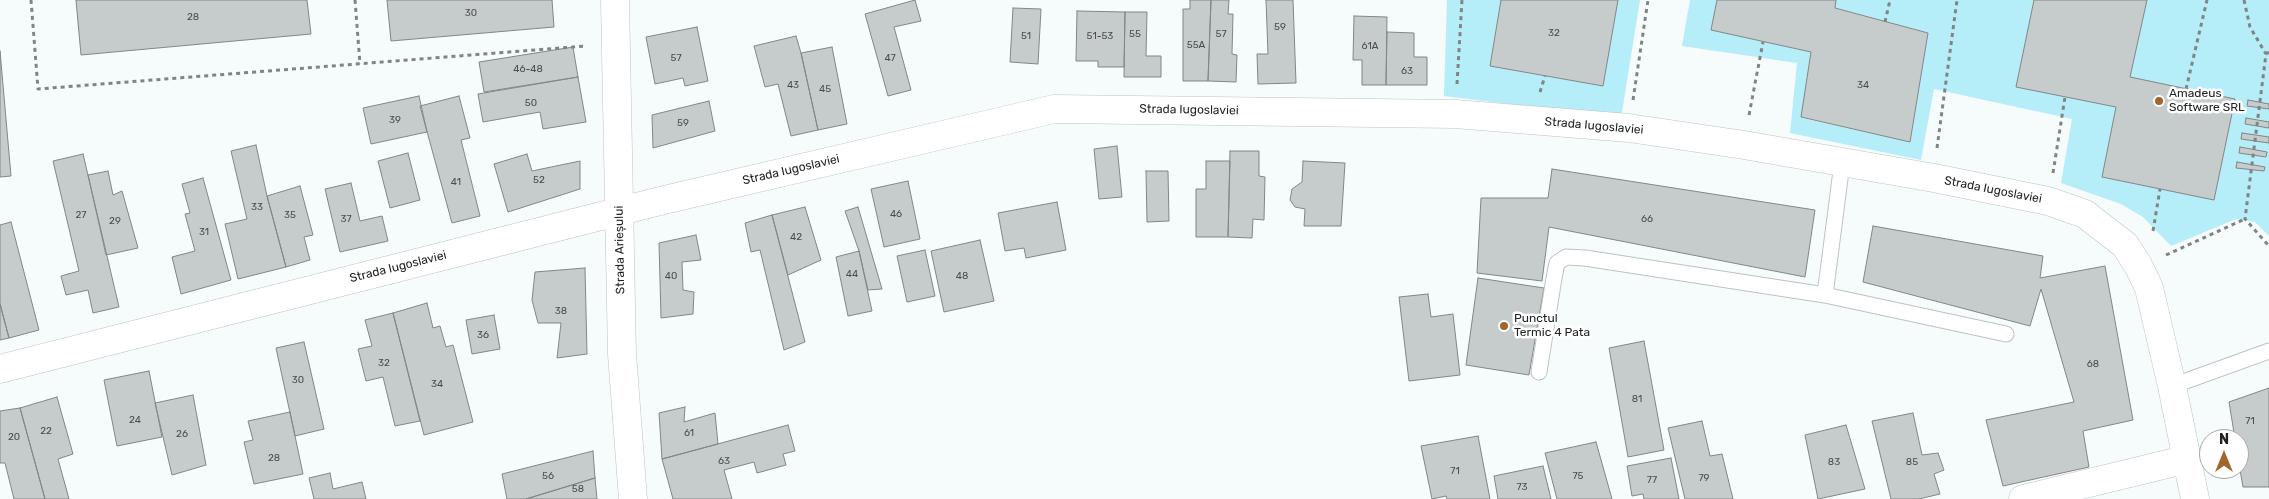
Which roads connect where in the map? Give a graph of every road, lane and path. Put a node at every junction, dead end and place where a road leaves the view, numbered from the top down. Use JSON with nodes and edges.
{"nodes":[{"id":1,"x":31,"y":0,"type":"edge"},
{"id":2,"x":355,"y":0,"type":"edge"},
{"id":3,"x":615,"y":0,"type":"edge"},
{"id":4,"x":1462,"y":0,"type":"edge"},
{"id":5,"x":1648,"y":0,"type":"edge"},
{"id":6,"x":1890,"y":0,"type":"edge"},
{"id":7,"x":1956,"y":0,"type":"edge"},
{"id":8,"x":2207,"y":0,"type":"edge"},
{"id":9,"x":2244,"y":0,"type":"edge"},
{"id":10,"x":1885,"y":22,"type":"dead end"},
{"id":11,"x":1763,"y":42,"type":"dead end"},
{"id":12,"x":616,"y":43,"type":"junction"},
{"id":13,"x":2268,"y":53,"type":"edge"},
{"id":14,"x":360,"y":64,"type":"junction"},
{"id":15,"x":2186,"y":89,"type":"dead end"},
{"id":16,"x":2065,"y":97,"type":"dead end"},
{"id":17,"x":1455,"y":114,"type":"junction"},
{"id":18,"x":1629,"y":128,"type":"junction"},
{"id":19,"x":1744,"y":145,"type":"junction"},
{"id":20,"x":1842,"y":163,"type":"junction"},
{"id":21,"x":1934,"y":178,"type":"junction"},
{"id":22,"x":2160,"y":189,"type":"dead end"},
{"id":23,"x":2048,"y":201,"type":"junction"},
{"id":24,"x":620,"y":211,"type":"junction"},
{"id":25,"x":2245,"y":219,"type":"junction"},
{"id":26,"x":2269,"y":246,"type":"edge"},
{"id":27,"x":2143,"y":264,"type":"junction"},
{"id":28,"x":1825,"y":295,"type":"junction"},
{"id":29,"x":2006,"y":334,"type":"dead end"},
{"id":30,"x":2269,"y":351,"type":"edge"},
{"id":31,"x":0,"y":369,"type":"edge"},
{"id":32,"x":1539,"y":372,"type":"dead end"},
{"id":33,"x":2172,"y":386,"type":"junction"},
{"id":34,"x":2188,"y":459,"type":"junction"},
{"id":35,"x":633,"y":499,"type":"edge"},
{"id":36,"x":2023,"y":499,"type":"edge"},
{"id":37,"x":2195,"y":499,"type":"edge"}],
"edges":[{"from":1,"to":14,"type":"path"},
{"from":2,"to":14,"type":"path"},
{"from":3,"to":12,"type":"street","name":"Strada Arieșului"},
{"from":4,"to":17,"type":"path"},
{"from":5,"to":18,"type":"path"},
{"from":6,"to":10,"type":"path"},
{"from":7,"to":21,"type":"path"},
{"from":8,"to":15,"type":"path"},
{"from":9,"to":13,"type":"path"},
{"from":11,"to":19,"type":"path"},
{"from":12,"to":14,"type":"path"},
{"from":12,"to":24,"type":"street","name":"Strada Arieșului"},
{"from":13,"to":25,"type":"path"},
{"from":16,"to":23,"type":"path"},
{"from":17,"to":18,"type":"street","name":"Strada Iugoslaviei"},
{"from":17,"to":24,"type":"street","name":"Strada Iugoslaviei"},
{"from":18,"to":19,"type":"street","name":"Strada Iugoslaviei"},
{"from":19,"to":20,"type":"street","name":"Strada Iugoslaviei"},
{"from":20,"to":21,"type":"street","name":"Strada Iugoslaviei"},
{"from":20,"to":28,"type":"lane"},
{"from":21,"to":23,"type":"street","name":"Strada Iugoslaviei"},
{"from":22,"to":27,"type":"path"},
{"from":23,"to":27,"type":"street","name":"Strada Iugoslaviei"},
{"from":24,"to":31,"type":"street","name":"Strada Iugoslaviei"},
{"from":24,"to":35,"type":"street","name":"Strada Arieșului"},
{"from":25,"to":26,"type":"path"},
{"from":25,"to":27,"type":"path"},
{"from":27,"to":33,"type":"street","name":"Strada Iugoslaviei"},
{"from":28,"to":29,"type":"lane"},
{"from":28,"to":32,"type":"lane"},
{"from":30,"to":33,"type":"lane"},
{"from":33,"to":34,"type":"street","name":"Strada Iugoslaviei"},
{"from":34,"to":36,"type":"street"},
{"from":34,"to":37,"type":"street","name":"Strada Iugoslaviei"}]}
